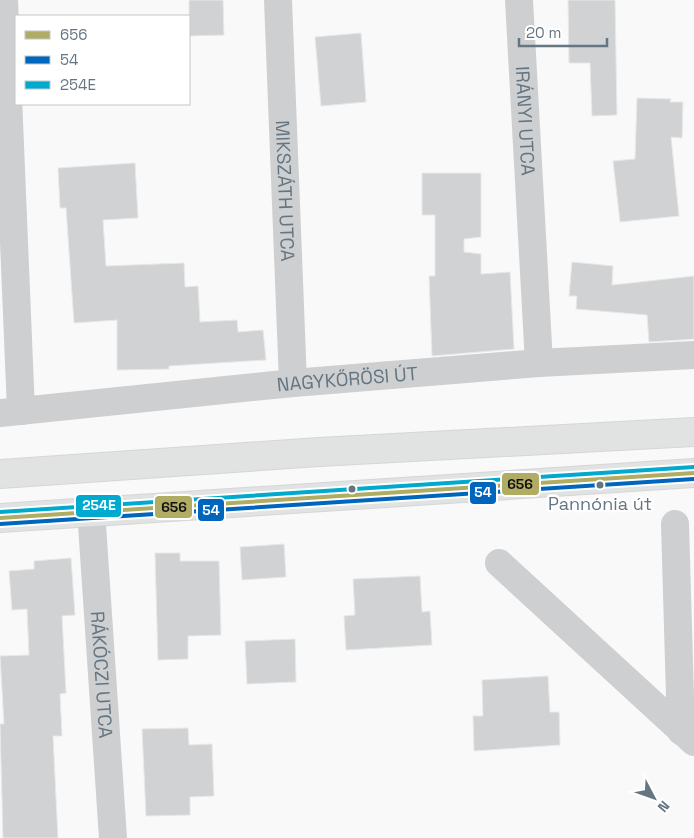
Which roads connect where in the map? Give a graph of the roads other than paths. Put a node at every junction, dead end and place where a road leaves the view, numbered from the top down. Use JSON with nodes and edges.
{"nodes":[{"id":1,"x":4,"y":0,"type":"edge"},
{"id":2,"x":278,"y":0,"type":"edge"},
{"id":3,"x":519,"y":0,"type":"edge"},
{"id":4,"x":694,"y":355,"type":"edge"},
{"id":5,"x":538,"y":363,"type":"junction"},
{"id":6,"x":293,"y":383,"type":"junction"},
{"id":7,"x":10,"y":412,"type":"edge"},
{"id":8,"x":694,"y":432,"type":"edge"},
{"id":9,"x":694,"y":473,"type":"edge"},
{"id":10,"x":0,"y":474,"type":"edge"},
{"id":11,"x":91,"y":510,"type":"junction"},
{"id":12,"x":0,"y":518,"type":"edge"},
{"id":13,"x":675,"y":524,"type":"dead end"},
{"id":14,"x":499,"y":562,"type":"dead end"},
{"id":15,"x":687,"y":736,"type":"edge"},
{"id":16,"x":113,"y":838,"type":"edge"}],
"edges":[{"from":1,"to":7,"type":"street"},
{"from":2,"to":6,"type":"street","name":"MIKSZÁTH UTCA"},
{"from":3,"to":5,"type":"street","name":"IRÁNYI UTCA"},
{"from":4,"to":5,"type":"street","name":"NAGYKŐRÖSI ÚT"},
{"from":5,"to":6,"type":"street","name":"NAGYKŐRÖSI ÚT"},
{"from":6,"to":7,"type":"street","name":"NAGYKŐRÖSI ÚT"},
{"from":8,"to":10,"type":"main road"},
{"from":9,"to":11,"type":"main road"},
{"from":11,"to":12,"type":"main road"},
{"from":11,"to":16,"type":"street","name":"RÁKÓCZI UTCA"},
{"from":13,"to":15,"type":"street"},
{"from":14,"to":15,"type":"street"}]}
